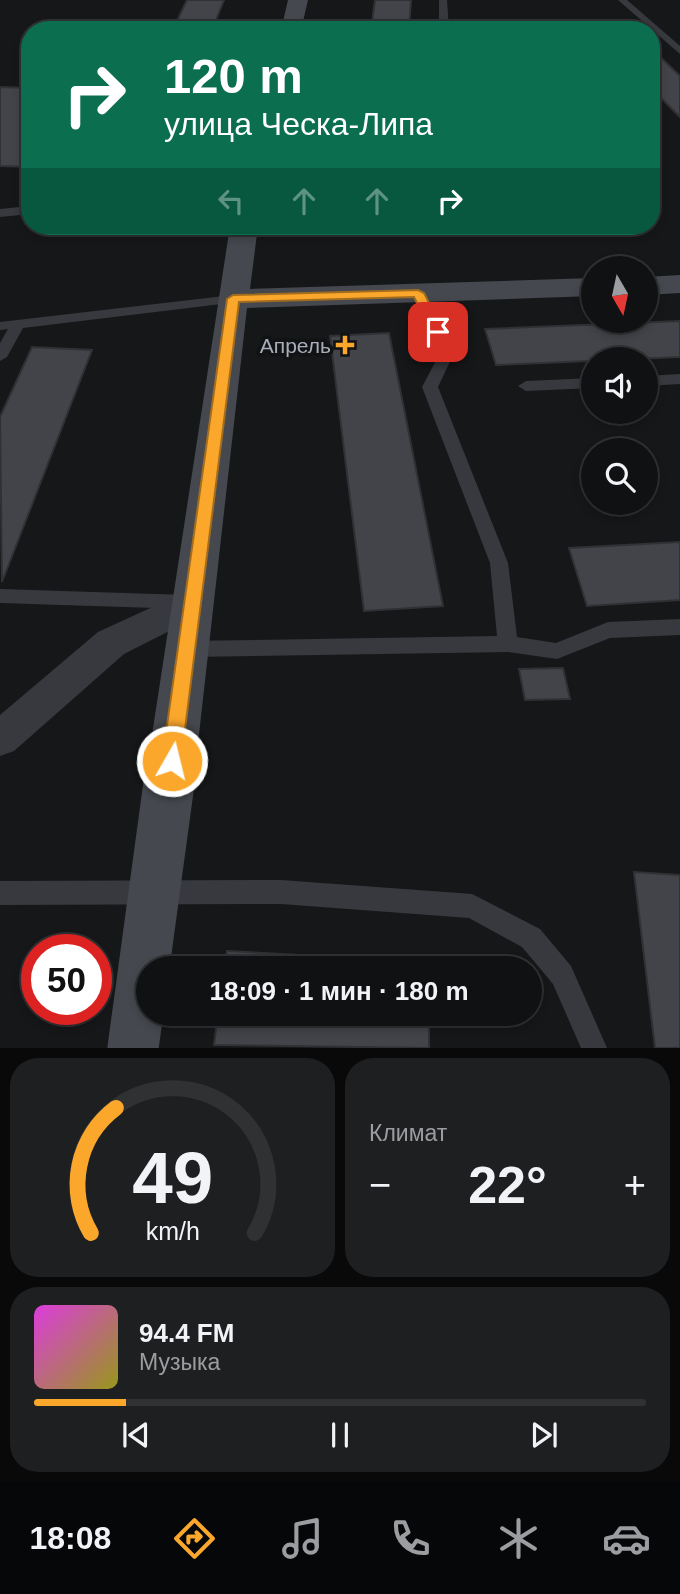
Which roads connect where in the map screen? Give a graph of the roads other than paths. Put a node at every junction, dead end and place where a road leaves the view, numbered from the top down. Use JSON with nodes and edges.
{"nodes":[{"id":1,"x":299,"y":0,"type":"edge"},
{"id":2,"x":443,"y":0,"type":"edge"},
{"id":3,"x":622,"y":0,"type":"edge"},
{"id":4,"x":293,"y":21,"type":"edge"},
{"id":5,"x":444,"y":21,"type":"edge"},
{"id":6,"x":646,"y":21,"type":"edge"},
{"id":7,"x":660,"y":33,"type":"edge"},
{"id":8,"x":680,"y":51,"type":"edge"},
{"id":9,"x":21,"y":211,"type":"edge"},
{"id":10,"x":0,"y":213,"type":"edge"},
{"id":11,"x":243,"y":235,"type":"edge"},
{"id":12,"x":680,"y":284,"type":"edge"},
{"id":13,"x":658,"y":285,"type":"edge"},
{"id":14,"x":581,"y":287,"type":"edge"},
{"id":15,"x":418,"y":293,"type":"junction"},
{"id":16,"x":233,"y":299,"type":"junction"},
{"id":17,"x":17,"y":325,"type":"junction"},
{"id":18,"x":0,"y":326,"type":"edge"},
{"id":19,"x":0,"y":358,"type":"edge"},
{"id":20,"x":680,"y":379,"type":"edge"},
{"id":21,"x":658,"y":380,"type":"edge"},
{"id":22,"x":581,"y":384,"type":"edge"},
{"id":23,"x":526,"y":386,"type":"dead end"},
{"id":24,"x":0,"y":596,"type":"edge"},
{"id":25,"x":194,"y":603,"type":"junction"},
{"id":26,"x":680,"y":627,"type":"edge"},
{"id":27,"x":508,"y":644,"type":"junction"},
{"id":28,"x":188,"y":649,"type":"junction"},
{"id":29,"x":0,"y":739,"type":"edge"},
{"id":30,"x":0,"y":893,"type":"edge"},
{"id":31,"x":133,"y":1048,"type":"edge"},
{"id":32,"x":594,"y":1048,"type":"edge"}],
"edges":[{"from":1,"to":4,"type":"main road"},
{"from":2,"to":5,"type":"lane"},
{"from":3,"to":6,"type":"lane"},
{"from":7,"to":8,"type":"lane"},
{"from":9,"to":10,"type":"lane"},
{"from":11,"to":16,"type":"main road"},
{"from":12,"to":13,"type":"main road"},
{"from":14,"to":15,"type":"main road"},
{"from":15,"to":16,"type":"main road"},
{"from":15,"to":27,"type":"lane"},
{"from":16,"to":17,"type":"lane"},
{"from":16,"to":25,"type":"main road"},
{"from":17,"to":18,"type":"lane"},
{"from":17,"to":19,"type":"lane"},
{"from":20,"to":21,"type":"lane"},
{"from":22,"to":23,"type":"lane"},
{"from":24,"to":25,"type":"lane"},
{"from":25,"to":28,"type":"main road"},
{"from":25,"to":29,"type":"street"},
{"from":26,"to":27,"type":"lane"},
{"from":27,"to":28,"type":"lane"},
{"from":28,"to":31,"type":"main road","bridge":true},
{"from":30,"to":32,"type":"lane"}]}
